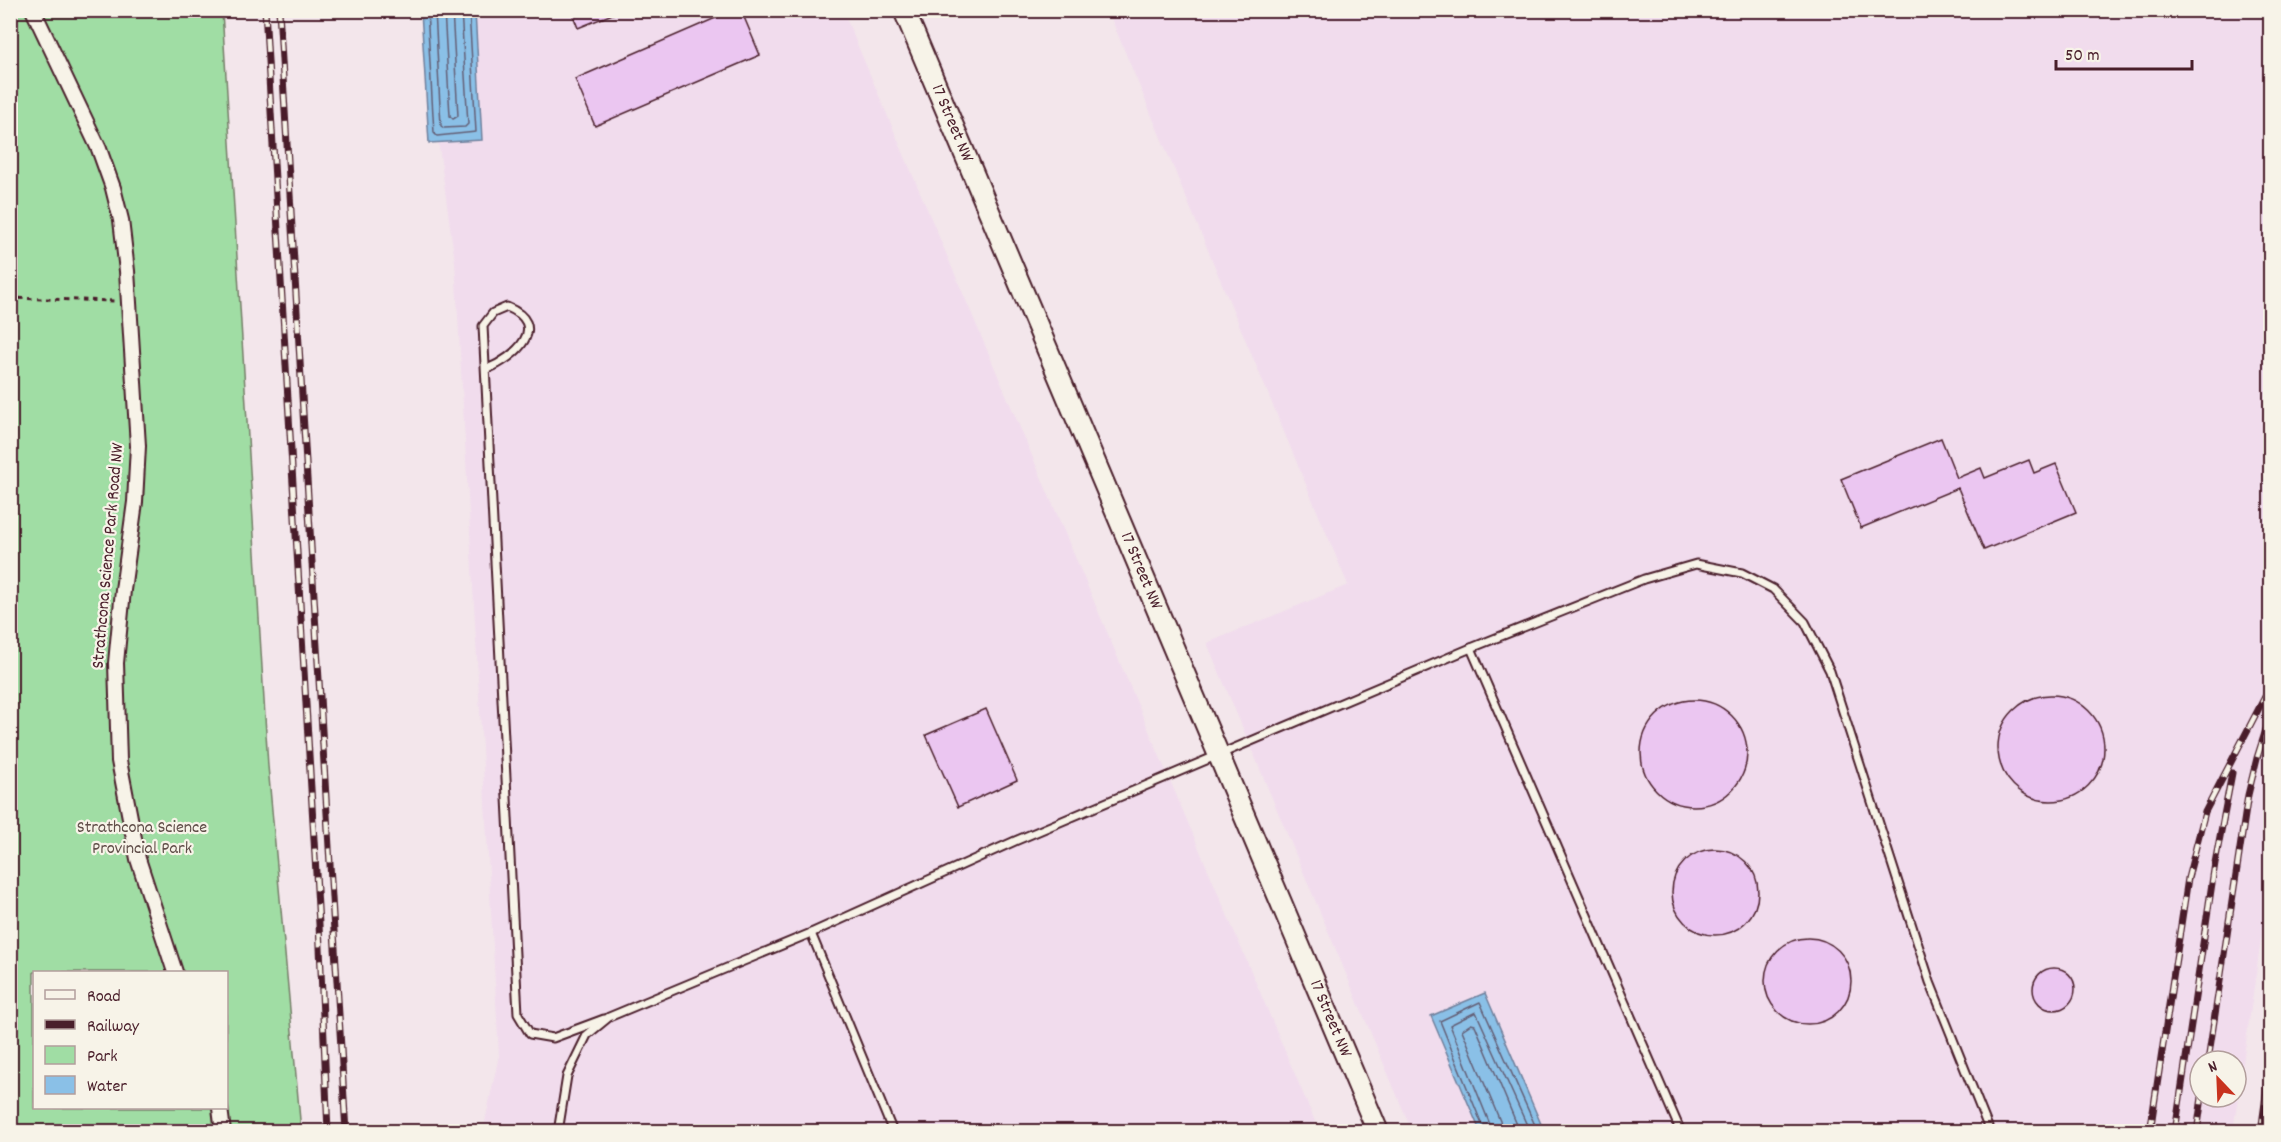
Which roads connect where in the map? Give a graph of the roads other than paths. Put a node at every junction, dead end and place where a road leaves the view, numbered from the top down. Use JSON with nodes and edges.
{"nodes":[{"id":1,"x":904,"y":10,"type":"edge"},
{"id":2,"x":35,"y":11,"type":"edge"},
{"id":3,"x":487,"y":369,"type":"junction"},
{"id":4,"x":1471,"y":648,"type":"junction"},
{"id":5,"x":1219,"y":754,"type":"junction"},
{"id":6,"x":811,"y":933,"type":"junction"},
{"id":7,"x":175,"y":971,"type":"edge"},
{"id":8,"x":609,"y":1017,"type":"junction"},
{"id":9,"x":220,"y":1109,"type":"edge"},
{"id":10,"x":223,"y":1131,"type":"edge"},
{"id":11,"x":558,"y":1131,"type":"edge"},
{"id":12,"x":893,"y":1131,"type":"edge"},
{"id":13,"x":1378,"y":1131,"type":"edge"},
{"id":14,"x":1681,"y":1131,"type":"edge"},
{"id":15,"x":1990,"y":1131,"type":"edge"}],
"edges":[{"from":1,"to":5,"type":"main road","name":"17 Street NW"},
{"from":2,"to":7,"type":"street","name":"Strathcona Science Park Road NW"},
{"from":3,"to":3,"type":"lane"},
{"from":3,"to":8,"type":"lane"},
{"from":4,"to":5,"type":"lane"},
{"from":4,"to":14,"type":"lane"},
{"from":4,"to":15,"type":"lane"},
{"from":5,"to":6,"type":"lane"},
{"from":5,"to":13,"type":"main road","name":"17 Street NW"},
{"from":6,"to":8,"type":"lane"},
{"from":6,"to":12,"type":"lane"},
{"from":8,"to":11,"type":"lane"},
{"from":9,"to":10,"type":"street"}]}
